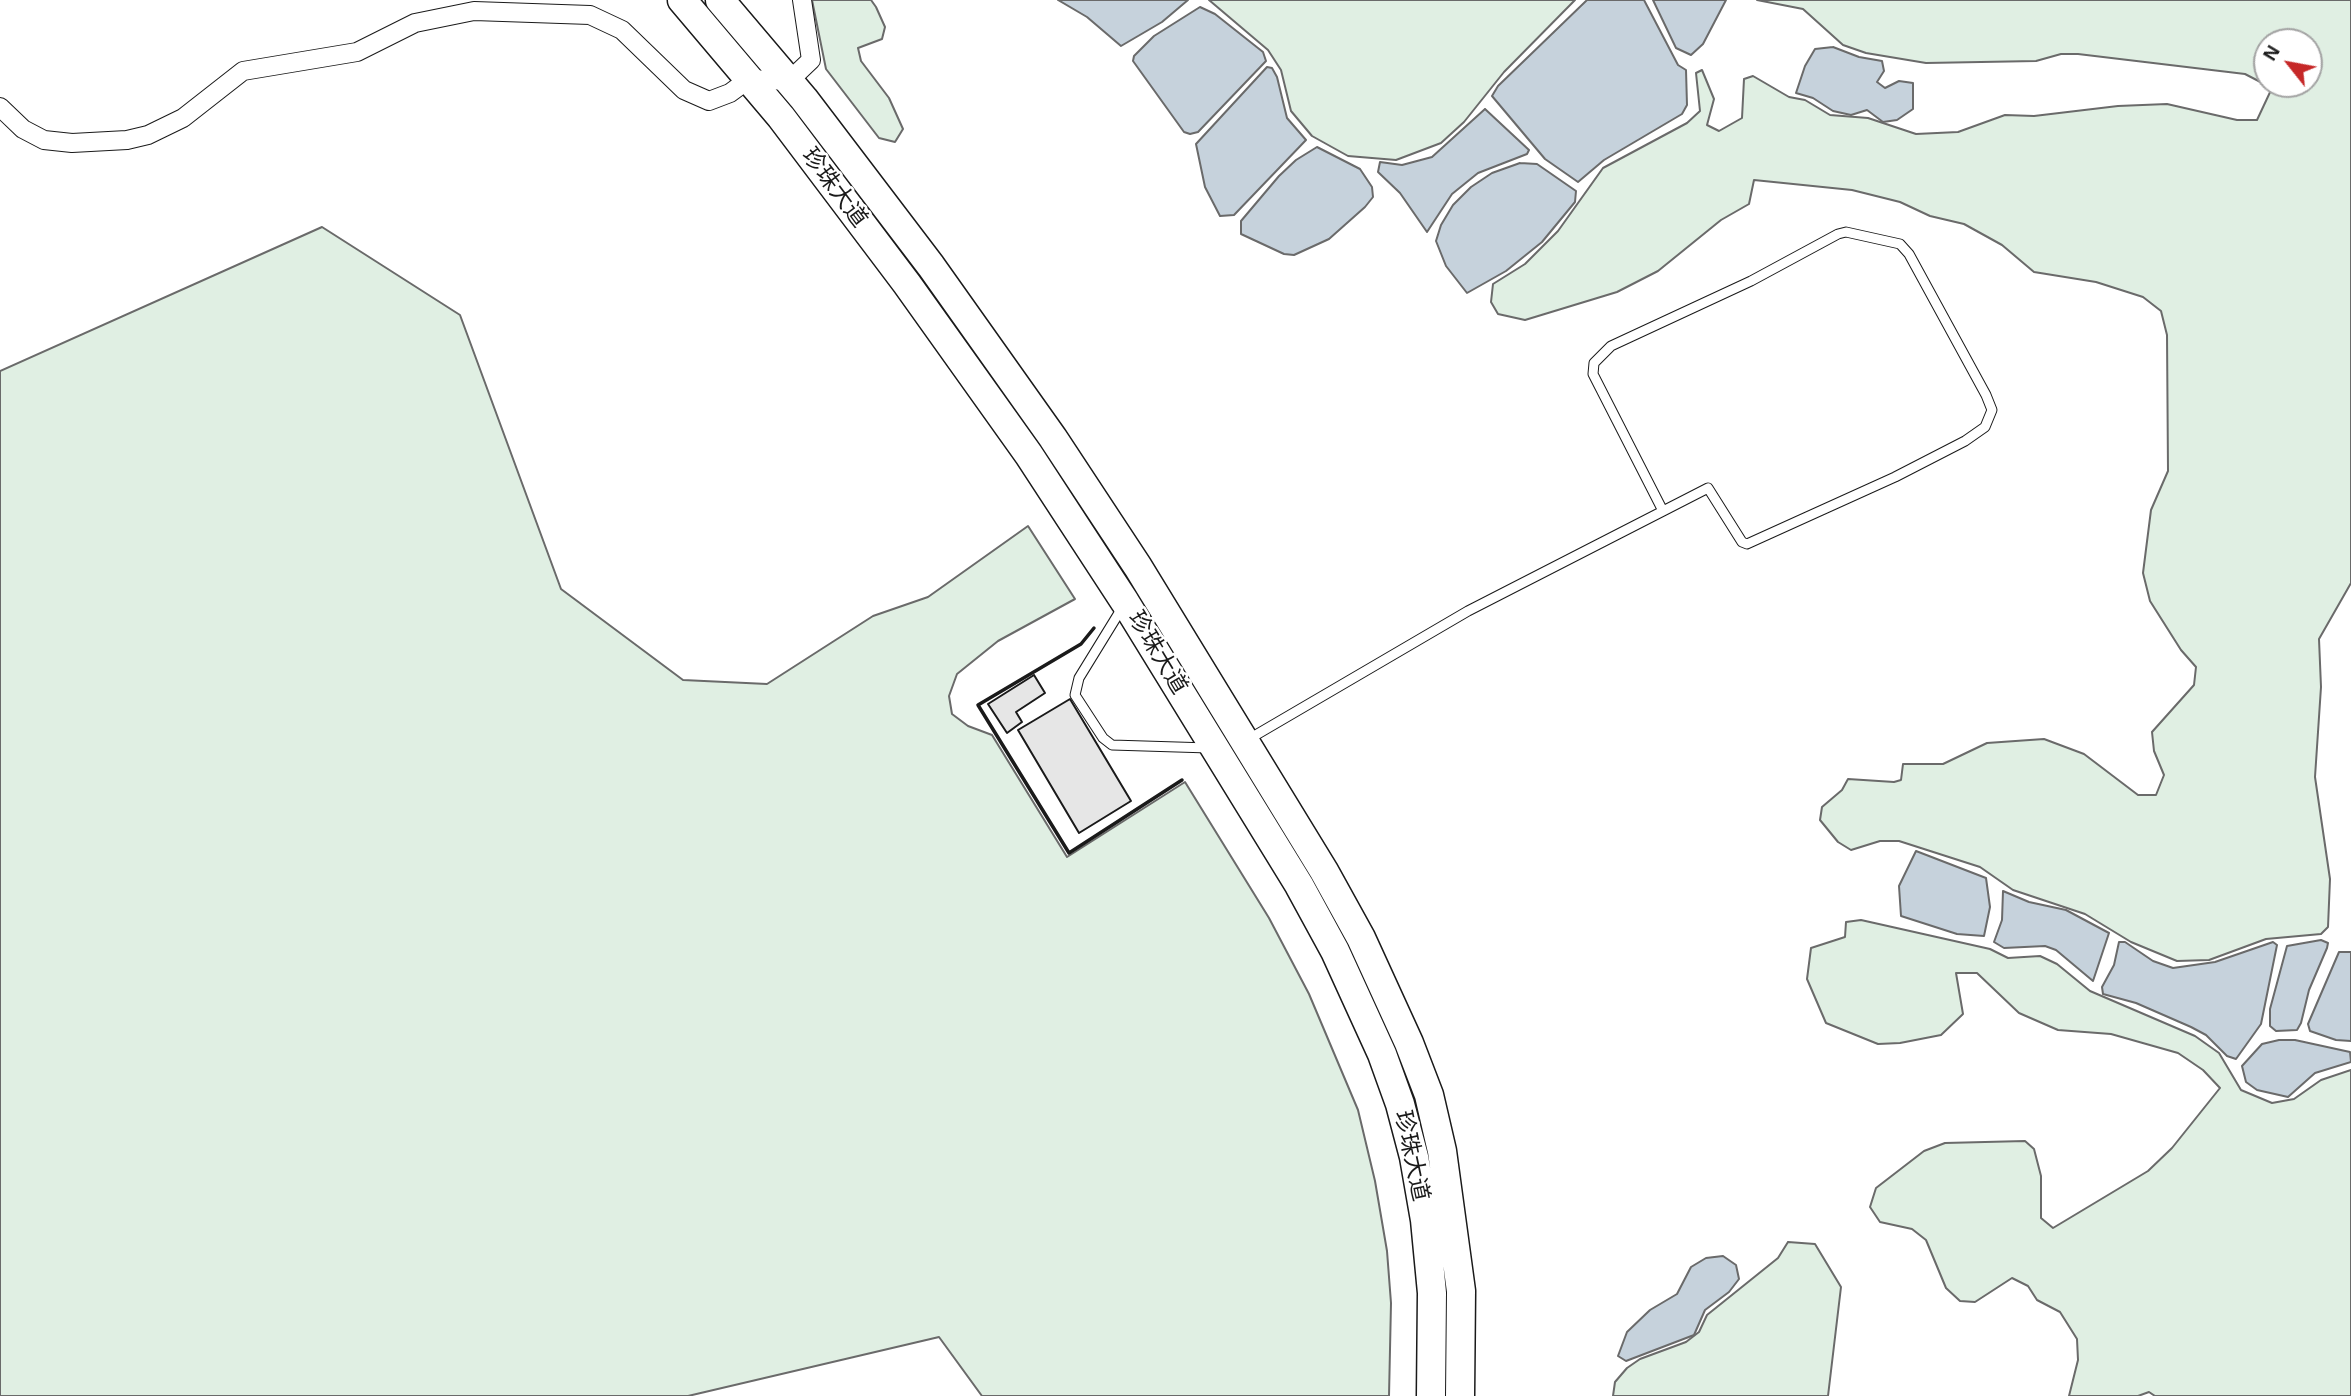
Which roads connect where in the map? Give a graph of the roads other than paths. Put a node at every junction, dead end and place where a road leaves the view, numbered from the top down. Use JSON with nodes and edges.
{"nodes":[{"id":1,"x":682,"y":0,"type":"edge"},
{"id":2,"x":720,"y":0,"type":"edge"},
{"id":3,"x":802,"y":0,"type":"edge"},
{"id":4,"x":749,"y":79,"type":"junction"},
{"id":5,"x":789,"y":81,"type":"junction"},
{"id":6,"x":0,"y":107,"type":"edge"},
{"id":7,"x":1663,"y":511,"type":"junction"},
{"id":8,"x":1125,"y":602,"type":"junction"},
{"id":9,"x":1245,"y":742,"type":"junction"},
{"id":10,"x":1214,"y":747,"type":"junction"},
{"id":11,"x":1431,"y":1396,"type":"edge"},
{"id":12,"x":1460,"y":1396,"type":"edge"}],
"edges":[{"from":1,"to":4,"type":"highway","name":"珍珠大道"},
{"from":2,"to":5,"type":"highway","name":"珍珠大道"},
{"from":3,"to":5,"type":"street"},
{"from":4,"to":5,"type":"street"},
{"from":4,"to":6,"type":"street"},
{"from":4,"to":8,"type":"highway","name":"珍珠大道"},
{"from":5,"to":9,"type":"highway","name":"珍珠大道"},
{"from":7,"to":7,"type":"lane"},
{"from":7,"to":9,"type":"lane"},
{"from":8,"to":10,"type":"highway","name":"珍珠大道"},
{"from":8,"to":10,"type":"lane"},
{"from":9,"to":12,"type":"highway","name":"珍珠大道"},
{"from":10,"to":11,"type":"highway","name":"珍珠大道"}]}
